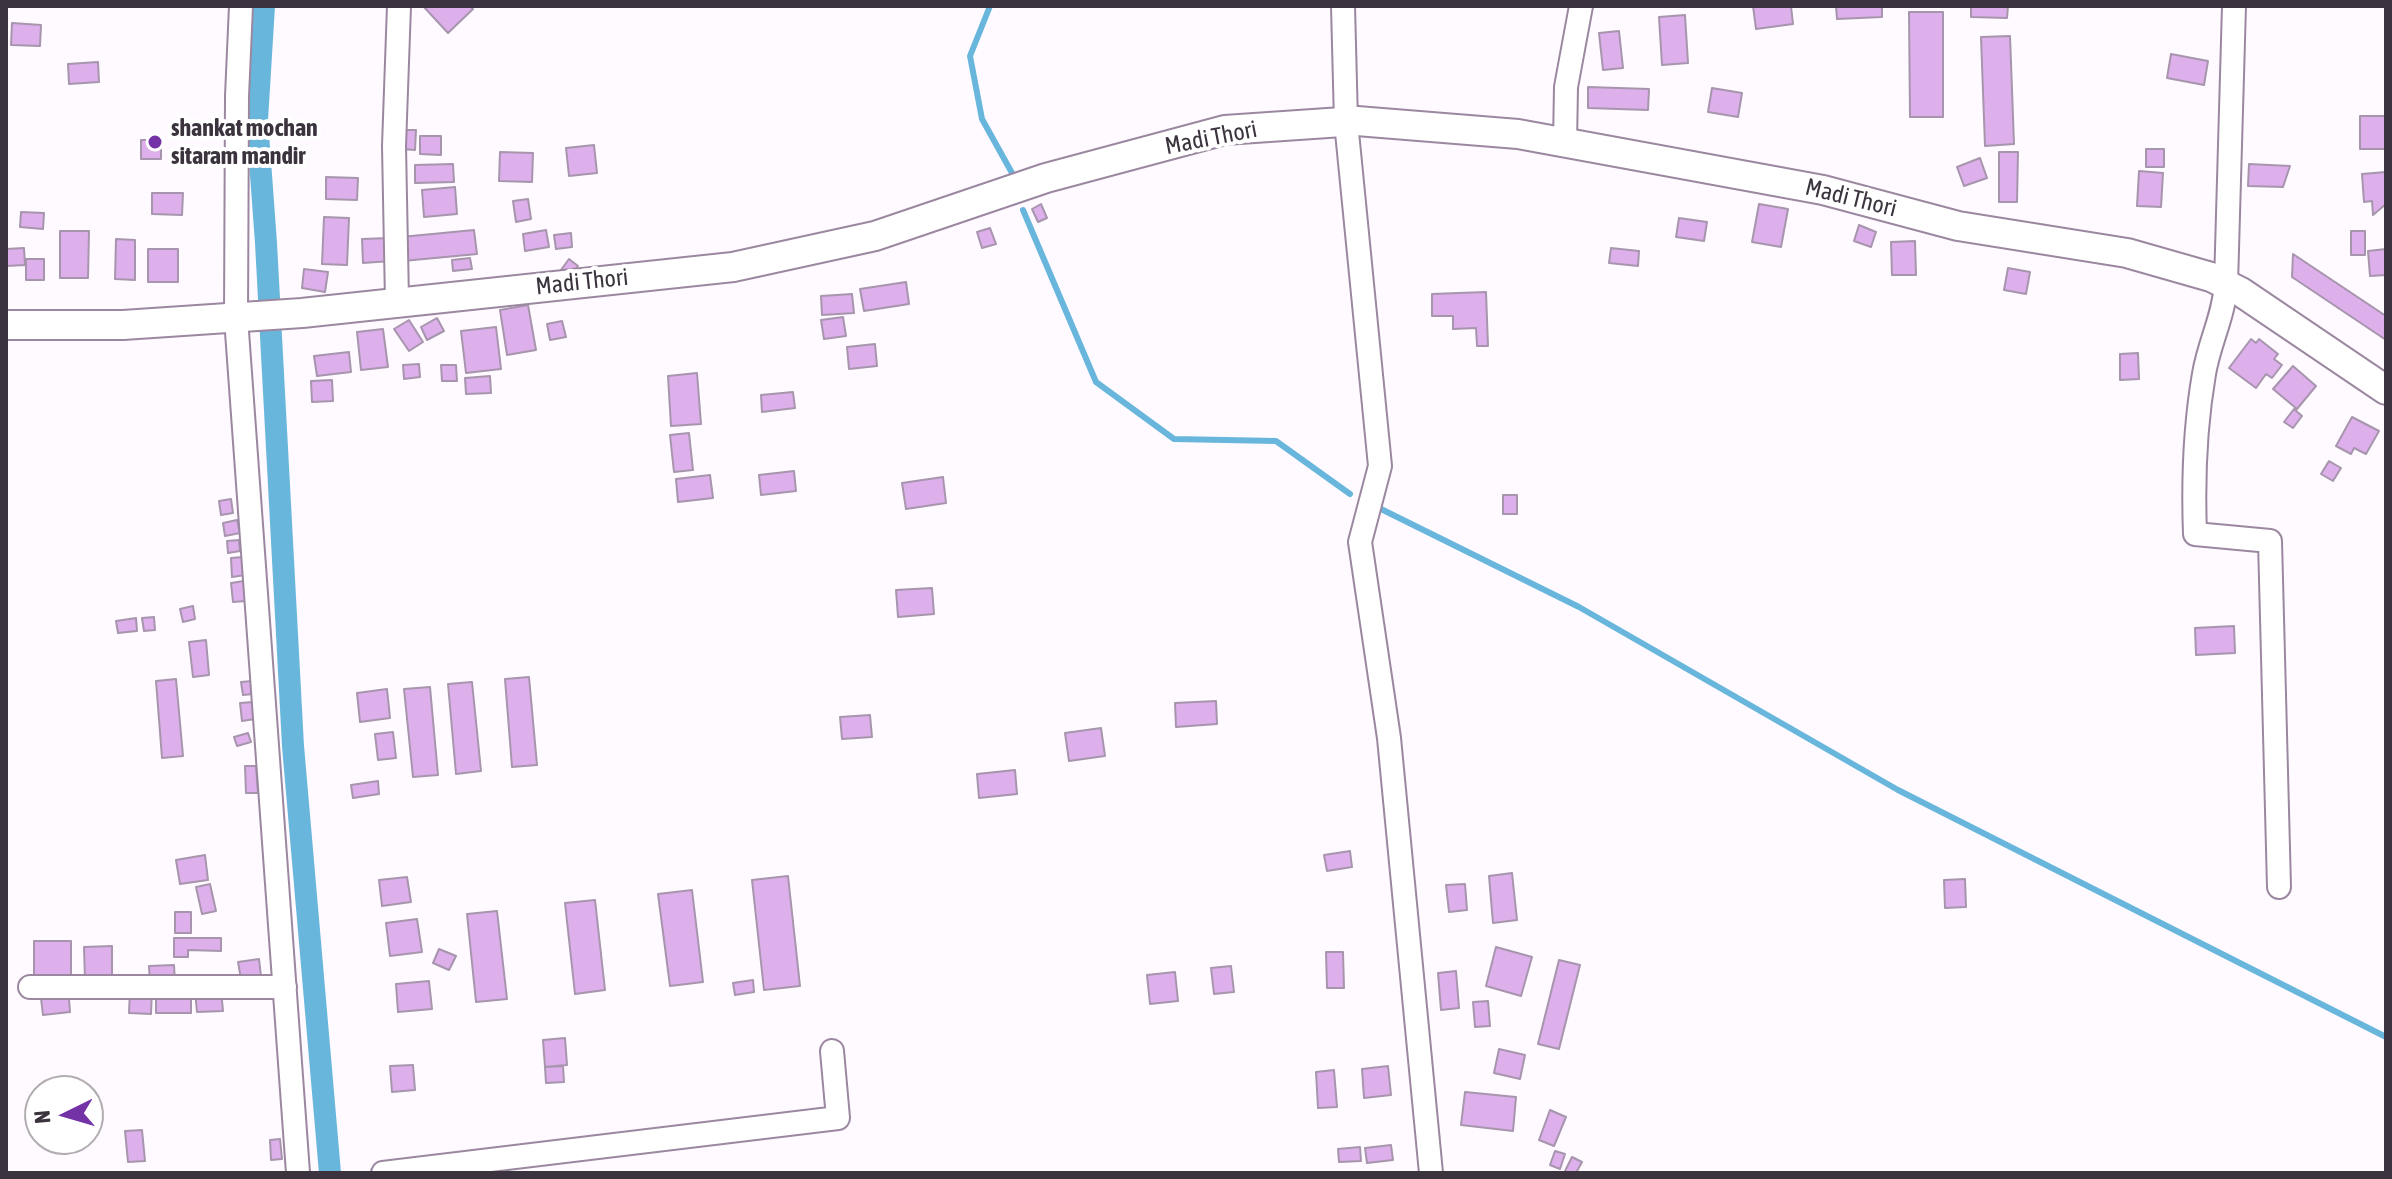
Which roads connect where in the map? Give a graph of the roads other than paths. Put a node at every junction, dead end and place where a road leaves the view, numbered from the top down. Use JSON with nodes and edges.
{"nodes":[{"id":1,"x":241,"y":6,"type":"edge"},
{"id":2,"x":399,"y":6,"type":"edge"},
{"id":3,"x":1343,"y":6,"type":"edge"},
{"id":4,"x":1581,"y":6,"type":"edge"},
{"id":5,"x":2234,"y":6,"type":"edge"},
{"id":6,"x":1346,"y":122,"type":"junction"},
{"id":7,"x":1565,"y":143,"type":"junction"},
{"id":8,"x":2226,"y":284,"type":"junction"},
{"id":9,"x":397,"y":301,"type":"junction"},
{"id":10,"x":245,"y":317,"type":"junction"},
{"id":11,"x":6,"y":325,"type":"edge"},
{"id":12,"x":2386,"y":390,"type":"edge"},
{"id":13,"x":2279,"y":887,"type":"dead end"},
{"id":14,"x":30,"y":987,"type":"dead end"},
{"id":15,"x":285,"y":987,"type":"junction"},
{"id":16,"x":832,"y":1051,"type":"dead end"},
{"id":17,"x":298,"y":1173,"type":"edge"},
{"id":18,"x":383,"y":1173,"type":"edge"},
{"id":19,"x":1431,"y":1173,"type":"edge"}],
"edges":[{"from":1,"to":10,"type":"street"},
{"from":2,"to":9,"type":"street"},
{"from":3,"to":6,"type":"street"},
{"from":4,"to":7,"type":"street"},
{"from":5,"to":8,"type":"street"},
{"from":6,"to":7,"type":"main road","name":"Madi Thori"},
{"from":6,"to":9,"type":"main road","name":"Madi Thori"},
{"from":6,"to":19,"type":"street"},
{"from":7,"to":8,"type":"main road","name":"Madi Thori"},
{"from":8,"to":12,"type":"main road","name":"Madi Thori"},
{"from":8,"to":13,"type":"street"},
{"from":9,"to":10,"type":"main road","name":"Madi Thori"},
{"from":10,"to":11,"type":"main road","name":"Madi Thori"},
{"from":10,"to":15,"type":"street"},
{"from":14,"to":15,"type":"street"},
{"from":15,"to":17,"type":"street"},
{"from":16,"to":18,"type":"street"}]}
